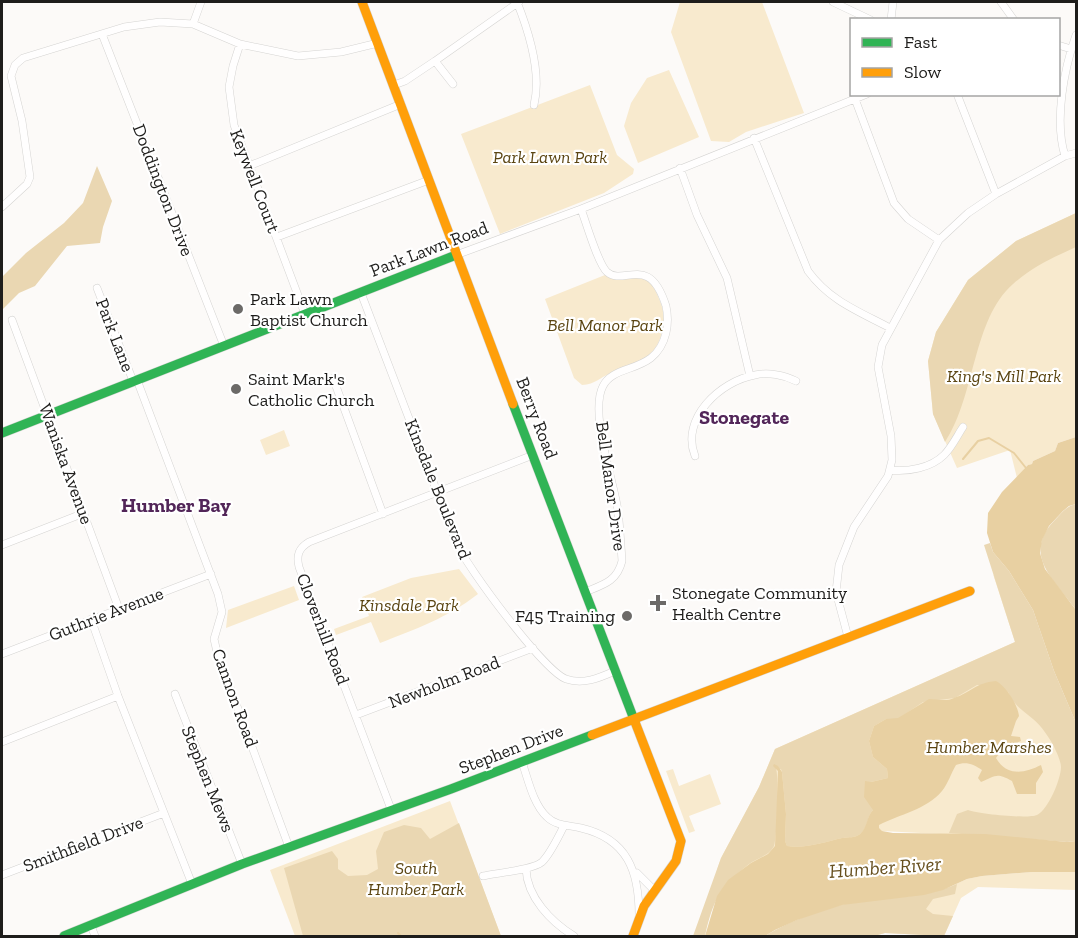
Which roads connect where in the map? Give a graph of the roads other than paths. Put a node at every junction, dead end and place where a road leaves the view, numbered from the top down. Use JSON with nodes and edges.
{"nodes":[{"id":1,"x":201,"y":2,"type":"edge"},
{"id":2,"x":362,"y":2,"type":"edge"},
{"id":3,"x":518,"y":2,"type":"edge"},
{"id":4,"x":833,"y":2,"type":"edge"},
{"id":5,"x":893,"y":2,"type":"edge"},
{"id":6,"x":1001,"y":2,"type":"edge"},
{"id":7,"x":867,"y":18,"type":"edge"},
{"id":8,"x":891,"y":18,"type":"edge"},
{"id":9,"x":1013,"y":18,"type":"edge"},
{"id":10,"x":193,"y":24,"type":"junction"},
{"id":11,"x":102,"y":34,"type":"junction"},
{"id":12,"x":1077,"y":35,"type":"edge"},
{"id":13,"x":378,"y":43,"type":"junction"},
{"id":14,"x":240,"y":44,"type":"junction"},
{"id":15,"x":1060,"y":45,"type":"edge"},
{"id":16,"x":1071,"y":49,"type":"junction"},
{"id":17,"x":435,"y":61,"type":"junction"},
{"id":18,"x":453,"y":84,"type":"dead end"},
{"id":19,"x":394,"y":85,"type":"junction"},
{"id":20,"x":862,"y":96,"type":"edge"},
{"id":21,"x":958,"y":96,"type":"edge"},
{"id":22,"x":855,"y":99,"type":"junction"},
{"id":23,"x":401,"y":104,"type":"junction"},
{"id":24,"x":534,"y":105,"type":"dead end"},
{"id":25,"x":754,"y":138,"type":"junction"},
{"id":26,"x":1077,"y":153,"type":"edge"},
{"id":27,"x":1065,"y":156,"type":"junction"},
{"id":28,"x":249,"y":166,"type":"junction"},
{"id":29,"x":680,"y":168,"type":"junction"},
{"id":30,"x":429,"y":180,"type":"junction"},
{"id":31,"x":996,"y":194,"type":"junction"},
{"id":32,"x":2,"y":207,"type":"edge"},
{"id":33,"x":581,"y":209,"type":"junction"},
{"id":34,"x":277,"y":237,"type":"junction"},
{"id":35,"x":939,"y":240,"type":"junction"},
{"id":36,"x":456,"y":255,"type":"junction"},
{"id":37,"x":97,"y":288,"type":"dead end"},
{"id":38,"x":361,"y":293,"type":"junction"},
{"id":39,"x":305,"y":314,"type":"junction"},
{"id":40,"x":12,"y":320,"type":"dead end"},
{"id":41,"x":890,"y":328,"type":"junction"},
{"id":42,"x":224,"y":346,"type":"junction"},
{"id":43,"x":750,"y":376,"type":"junction"},
{"id":44,"x":333,"y":378,"type":"dead end"},
{"id":45,"x":135,"y":380,"type":"junction"},
{"id":46,"x":796,"y":381,"type":"dead end"},
{"id":47,"x":47,"y":414,"type":"junction"},
{"id":48,"x":963,"y":427,"type":"dead end"},
{"id":49,"x":2,"y":433,"type":"edge"},
{"id":50,"x":533,"y":455,"type":"junction"},
{"id":51,"x":694,"y":456,"type":"dead end"},
{"id":52,"x":890,"y":471,"type":"junction"},
{"id":53,"x":437,"y":493,"type":"junction"},
{"id":54,"x":84,"y":513,"type":"junction"},
{"id":55,"x":383,"y":514,"type":"junction"},
{"id":56,"x":2,"y":545,"type":"edge"},
{"id":57,"x":211,"y":574,"type":"junction"},
{"id":58,"x":970,"y":591,"type":"dead end"},
{"id":59,"x":585,"y":592,"type":"junction"},
{"id":60,"x":119,"y":609,"type":"junction"},
{"id":61,"x":91,"y":619,"type":"junction"},
{"id":62,"x":848,"y":637,"type":"junction"},
{"id":63,"x":533,"y":648,"type":"junction"},
{"id":64,"x":2,"y":654,"type":"edge"},
{"id":65,"x":615,"y":671,"type":"junction"},
{"id":66,"x":175,"y":694,"type":"dead end"},
{"id":67,"x":118,"y":696,"type":"junction"},
{"id":68,"x":356,"y":715,"type":"junction"},
{"id":69,"x":633,"y":720,"type":"junction"},
{"id":70,"x":2,"y":742,"type":"edge"},
{"id":71,"x":522,"y":762,"type":"junction"},
{"id":72,"x":391,"y":809,"type":"junction"},
{"id":73,"x":164,"y":813,"type":"junction"},
{"id":74,"x":564,"y":826,"type":"junction"},
{"id":75,"x":289,"y":846,"type":"junction"},
{"id":76,"x":242,"y":864,"type":"junction"},
{"id":77,"x":526,"y":869,"type":"junction"},
{"id":78,"x":635,"y":872,"type":"junction"},
{"id":79,"x":2,"y":875,"type":"edge"},
{"id":80,"x":483,"y":876,"type":"dead end"},
{"id":81,"x":192,"y":884,"type":"junction"},
{"id":82,"x":654,"y":890,"type":"junction"},
{"id":83,"x":639,"y":917,"type":"junction"},
{"id":84,"x":90,"y":926,"type":"junction"},
{"id":85,"x":64,"y":936,"type":"edge"},
{"id":86,"x":94,"y":936,"type":"edge"},
{"id":87,"x":574,"y":936,"type":"edge"},
{"id":88,"x":633,"y":936,"type":"edge"}],
"edges":[{"from":1,"to":10,"type":"street"},
{"from":2,"to":13,"type":"street","name":"Berry Road"},
{"from":3,"to":17,"type":"street"},
{"from":3,"to":24,"type":"street"},
{"from":4,"to":7,"type":"street"},
{"from":5,"to":8,"type":"street"},
{"from":6,"to":9,"type":"street"},
{"from":10,"to":11,"type":"street"},
{"from":10,"to":14,"type":"street"},
{"from":11,"to":32,"type":"street"},
{"from":11,"to":42,"type":"street","name":"Doddington Drive"},
{"from":12,"to":16,"type":"street"},
{"from":13,"to":14,"type":"street"},
{"from":13,"to":19,"type":"street","name":"Berry Road"},
{"from":14,"to":28,"type":"street","name":"Keywell Court"},
{"from":15,"to":16,"type":"street"},
{"from":16,"to":27,"type":"street"},
{"from":17,"to":18,"type":"street"},
{"from":17,"to":19,"type":"street"},
{"from":19,"to":23,"type":"street","name":"Berry Road"},
{"from":20,"to":22,"type":"street","name":"Park Lawn Road"},
{"from":21,"to":31,"type":"street"},
{"from":22,"to":25,"type":"street","name":"Park Lawn Road"},
{"from":22,"to":35,"type":"street"},
{"from":23,"to":28,"type":"street"},
{"from":23,"to":30,"type":"street","name":"Berry Road"},
{"from":25,"to":29,"type":"street","name":"Park Lawn Road"},
{"from":25,"to":41,"type":"street"},
{"from":26,"to":27,"type":"street"},
{"from":27,"to":31,"type":"street"},
{"from":28,"to":34,"type":"street","name":"Keywell Court"},
{"from":29,"to":33,"type":"street","name":"Park Lawn Road"},
{"from":29,"to":43,"type":"street"},
{"from":30,"to":34,"type":"street"},
{"from":30,"to":36,"type":"street","name":"Berry Road"},
{"from":31,"to":35,"type":"street"},
{"from":33,"to":36,"type":"street","name":"Park Lawn Road"},
{"from":33,"to":59,"type":"street","name":"Bell Manor Drive"},
{"from":34,"to":39,"type":"street","name":"Keywell Court"},
{"from":35,"to":41,"type":"street"},
{"from":36,"to":38,"type":"street","name":"Park Lawn Road"},
{"from":36,"to":50,"type":"street","name":"Berry Road"},
{"from":37,"to":45,"type":"street","name":"Park Lane"},
{"from":38,"to":39,"type":"street","name":"Park Lawn Road"},
{"from":38,"to":53,"type":"street","name":"Kinsdale Boulevard"},
{"from":39,"to":42,"type":"street","name":"Park Lawn Road"},
{"from":40,"to":47,"type":"street","name":"Waniska Avenue"},
{"from":41,"to":52,"type":"street"},
{"from":42,"to":45,"type":"street","name":"Park Lawn Road"},
{"from":43,"to":46,"type":"street"},
{"from":43,"to":51,"type":"street"},
{"from":44,"to":55,"type":"street"},
{"from":45,"to":47,"type":"street","name":"Park Lawn Road"},
{"from":45,"to":57,"type":"street","name":"Cannon Road"},
{"from":47,"to":49,"type":"street","name":"Park Lawn Road"},
{"from":47,"to":54,"type":"street","name":"Waniska Avenue"},
{"from":48,"to":52,"type":"street"},
{"from":50,"to":53,"type":"street","name":"Cloverhill Road"},
{"from":50,"to":59,"type":"street","name":"Berry Road"},
{"from":52,"to":62,"type":"street"},
{"from":53,"to":55,"type":"street","name":"Cloverhill Road"},
{"from":53,"to":63,"type":"street","name":"Kinsdale Boulevard"},
{"from":54,"to":56,"type":"street"},
{"from":54,"to":60,"type":"street","name":"Waniska Avenue"},
{"from":55,"to":68,"type":"street","name":"Cloverhill Road"},
{"from":57,"to":60,"type":"street","name":"Guthrie Avenue"},
{"from":57,"to":75,"type":"street","name":"Cannon Road"},
{"from":58,"to":62,"type":"street","name":"Stephen Drive"},
{"from":59,"to":65,"type":"street","name":"Berry Road"},
{"from":60,"to":61,"type":"street","name":"Guthrie Avenue"},
{"from":61,"to":64,"type":"street","name":"Guthrie Avenue"},
{"from":61,"to":67,"type":"street"},
{"from":62,"to":69,"type":"street","name":"Stephen Drive"},
{"from":63,"to":65,"type":"street","name":"Kinsdale Boulevard"},
{"from":63,"to":68,"type":"street","name":"Newholm Road"},
{"from":65,"to":69,"type":"street","name":"Berry Road"},
{"from":66,"to":76,"type":"street","name":"Stephen Mews"},
{"from":67,"to":70,"type":"street"},
{"from":67,"to":73,"type":"street"},
{"from":68,"to":72,"type":"street","name":"Cloverhill Road"},
{"from":69,"to":71,"type":"street","name":"Stephen Drive"},
{"from":69,"to":82,"type":"street","name":"Berry Road"},
{"from":71,"to":72,"type":"street","name":"Stephen Drive"},
{"from":71,"to":74,"type":"street"},
{"from":72,"to":75,"type":"street","name":"Stephen Drive"},
{"from":73,"to":79,"type":"street","name":"Smithfield Drive"},
{"from":73,"to":81,"type":"street"},
{"from":74,"to":77,"type":"street"},
{"from":74,"to":78,"type":"street"},
{"from":75,"to":76,"type":"street","name":"Stephen Drive"},
{"from":76,"to":81,"type":"street","name":"Stephen Drive"},
{"from":77,"to":80,"type":"street"},
{"from":77,"to":87,"type":"street"},
{"from":78,"to":82,"type":"street"},
{"from":78,"to":83,"type":"street"},
{"from":81,"to":84,"type":"street","name":"Stephen Drive"},
{"from":82,"to":83,"type":"street"},
{"from":83,"to":88,"type":"street"},
{"from":84,"to":85,"type":"street","name":"Stephen Drive"},
{"from":84,"to":86,"type":"street"}]}
